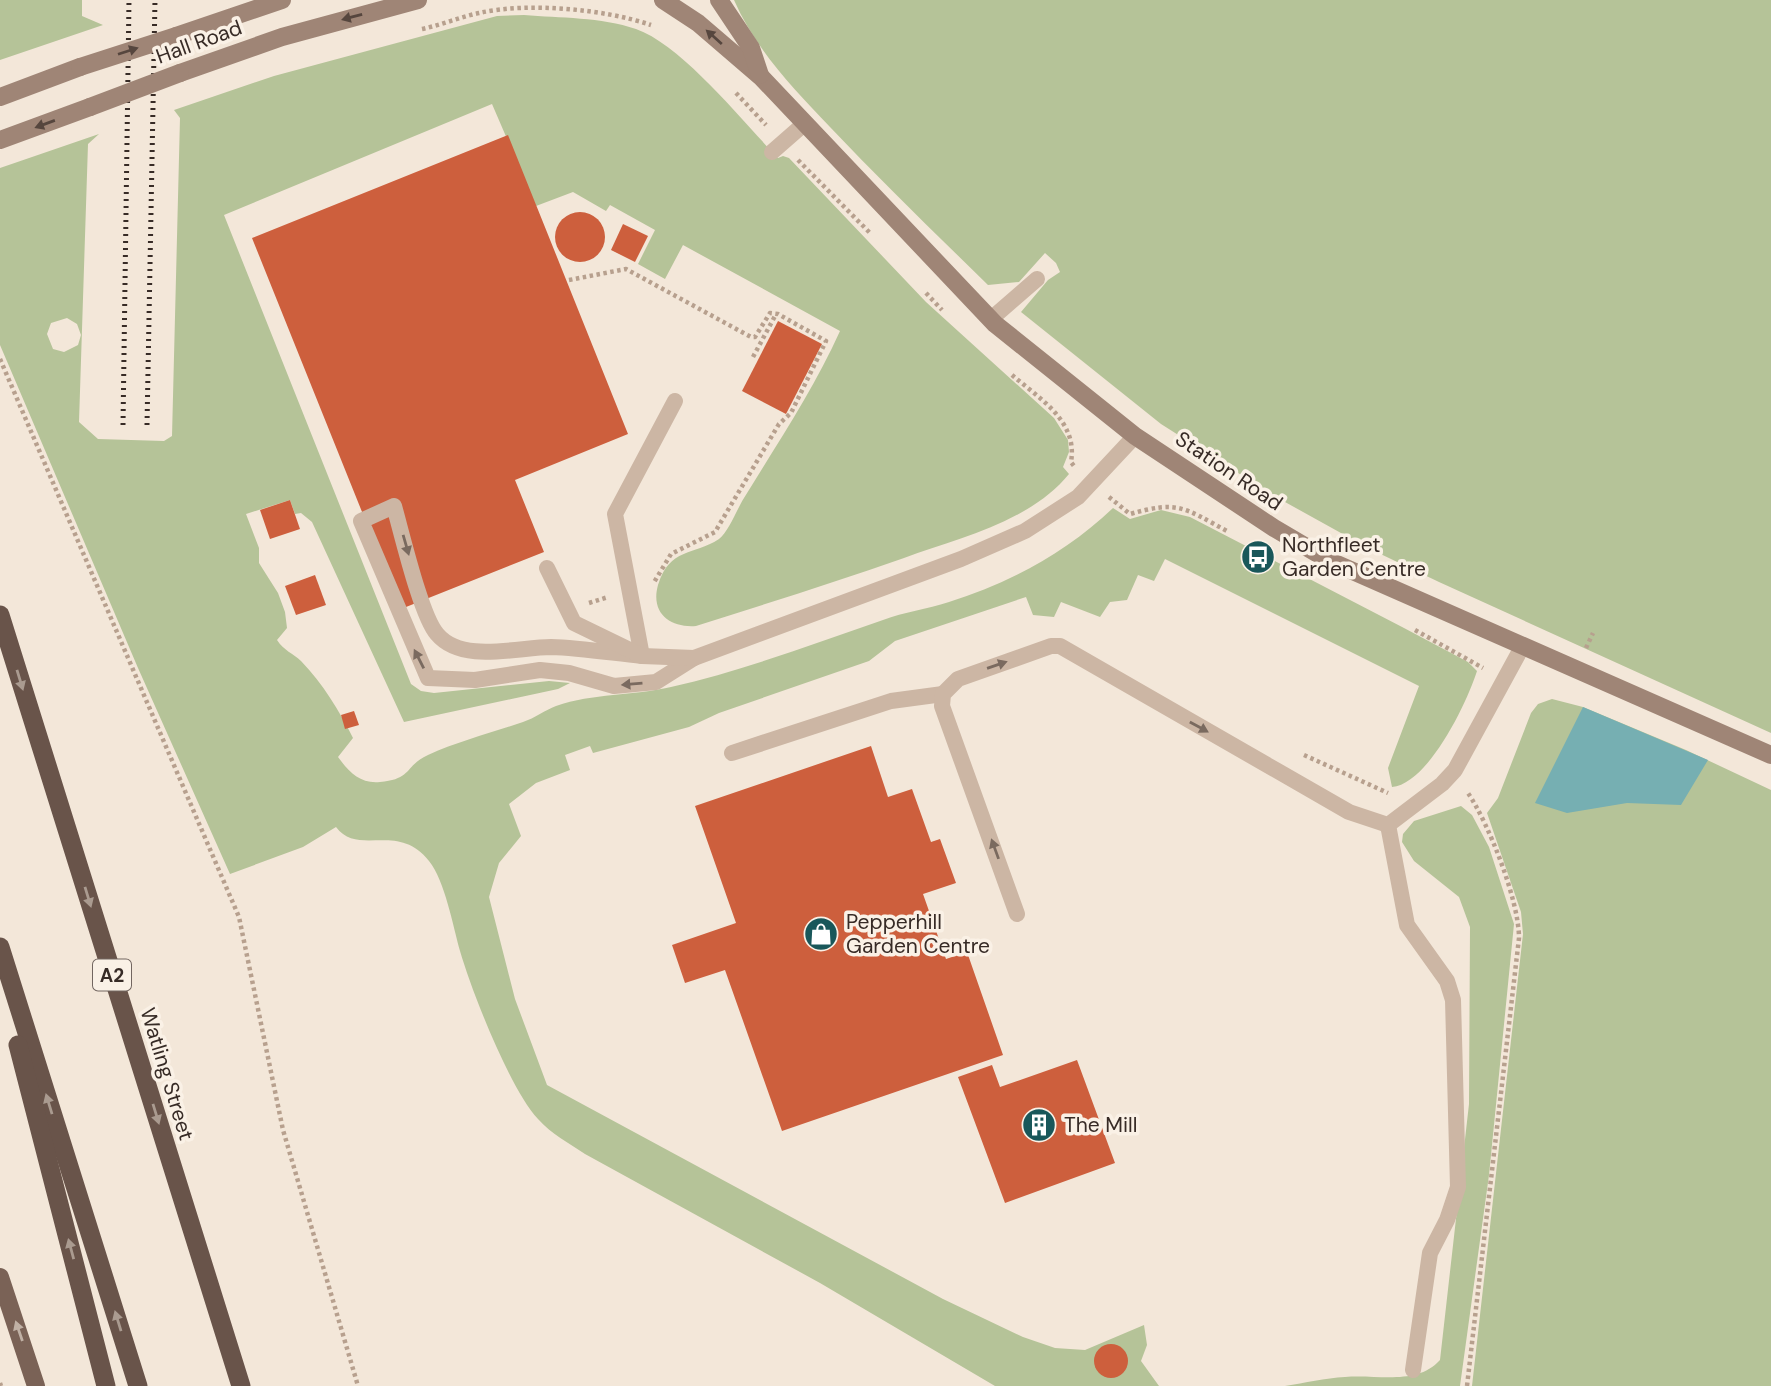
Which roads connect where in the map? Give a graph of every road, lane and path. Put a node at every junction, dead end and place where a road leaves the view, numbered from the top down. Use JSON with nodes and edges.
{"nodes":[{"id":1,"x":282,"y":0,"type":"edge"},
{"id":2,"x":418,"y":0,"type":"edge"},
{"id":3,"x":663,"y":0,"type":"edge"},
{"id":4,"x":719,"y":0,"type":"edge"},
{"id":5,"x":660,"y":28,"type":"dead end"},
{"id":6,"x":415,"y":30,"type":"dead end"},
{"id":7,"x":762,"y":78,"type":"junction"},
{"id":8,"x":734,"y":91,"type":"dead end"},
{"id":9,"x":0,"y":97,"type":"edge"},
{"id":10,"x":804,"y":124,"type":"junction"},
{"id":11,"x":0,"y":140,"type":"edge"},
{"id":12,"x":777,"y":147,"type":"junction"},
{"id":13,"x":875,"y":237,"type":"dead end"},
{"id":14,"x":1037,"y":279,"type":"dead end"},
{"id":15,"x":569,"y":280,"type":"dead end"},
{"id":16,"x":920,"y":286,"type":"dead end"},
{"id":17,"x":775,"y":316,"type":"junction"},
{"id":18,"x":950,"y":317,"type":"dead end"},
{"id":19,"x":991,"y":319,"type":"junction"},
{"id":20,"x":753,"y":357,"type":"dead end"},
{"id":21,"x":0,"y":359,"type":"edge"},
{"id":22,"x":1008,"y":371,"type":"dead end"},
{"id":23,"x":675,"y":401,"type":"dead end"},
{"id":24,"x":1135,"y":436,"type":"junction"},
{"id":25,"x":1093,"y":482,"type":"junction"},
{"id":26,"x":1230,"y":533,"type":"dead end"},
{"id":27,"x":547,"y":568,"type":"dead end"},
{"id":28,"x":629,"y":591,"type":"junction"},
{"id":29,"x":568,"y":609,"type":"junction"},
{"id":30,"x":0,"y":615,"type":"edge"},
{"id":31,"x":1405,"y":625,"type":"dead end"},
{"id":32,"x":1522,"y":647,"type":"junction"},
{"id":33,"x":642,"y":656,"type":"junction"},
{"id":34,"x":694,"y":658,"type":"junction"},
{"id":35,"x":1483,"y":674,"type":"dead end"},
{"id":36,"x":943,"y":694,"type":"junction"},
{"id":37,"x":732,"y":753,"type":"dead end"},
{"id":38,"x":1771,"y":755,"type":"edge"},
{"id":39,"x":1275,"y":769,"type":"junction"},
{"id":40,"x":1450,"y":775,"type":"junction"},
{"id":41,"x":1396,"y":793,"type":"dead end"},
{"id":42,"x":1388,"y":825,"type":"junction"},
{"id":43,"x":1017,"y":914,"type":"dead end"},
{"id":44,"x":0,"y":947,"type":"edge"},
{"id":45,"x":0,"y":976,"type":"edge"},
{"id":46,"x":0,"y":1277,"type":"edge"},
{"id":47,"x":1413,"y":1370,"type":"dead end"},
{"id":48,"x":36,"y":1386,"type":"edge"},
{"id":49,"x":106,"y":1386,"type":"edge"},
{"id":50,"x":138,"y":1386,"type":"edge"},
{"id":51,"x":241,"y":1386,"type":"edge"},
{"id":52,"x":358,"y":1386,"type":"edge"},
{"id":53,"x":1467,"y":1386,"type":"edge"}],
"edges":[{"from":9,"to":1,"type":"main road","name":"Hall Road","one_way":true,"bridge":true},
{"from":2,"to":11,"type":"main road","name":"Hall Road","one_way":true,"bridge":true},
{"from":7,"to":3,"type":"main road","name":"Station Road","one_way":true},
{"from":4,"to":7,"type":"main road","name":"Station Road"},
{"from":5,"to":6,"type":"path"},
{"from":7,"to":10,"type":"main road","name":"Station Road"},
{"from":8,"to":12,"type":"path"},
{"from":10,"to":12,"type":"lane"},
{"from":10,"to":19,"type":"main road","name":"Station Road"},
{"from":12,"to":13,"type":"path"},
{"from":14,"to":19,"type":"lane"},
{"from":15,"to":17,"type":"path"},
{"from":16,"to":18,"type":"path"},
{"from":17,"to":20,"type":"path"},
{"from":17,"to":28,"type":"path"},
{"from":19,"to":24,"type":"main road","name":"Station Road"},
{"from":21,"to":52,"type":"path"},
{"from":22,"to":25,"type":"path"},
{"from":23,"to":28,"type":"lane"},
{"from":24,"to":25,"type":"lane"},
{"from":24,"to":32,"type":"main road","name":"Station Road"},
{"from":25,"to":26,"type":"path"},
{"from":25,"to":34,"type":"lane"},
{"from":27,"to":29,"type":"lane"},
{"from":28,"to":29,"type":"path"},
{"from":28,"to":33,"type":"lane"},
{"from":29,"to":33,"type":"lane"},
{"from":30,"to":51,"type":"highway","name":"Watling Street","number":"A2","one_way":true},
{"from":31,"to":35,"type":"path"},
{"from":32,"to":38,"type":"main road","name":"Station Road"},
{"from":32,"to":40,"type":"lane"},
{"from":33,"to":34,"type":"lane"},
{"from":34,"to":33,"type":"lane","one_way":true},
{"from":36,"to":37,"type":"lane"},
{"from":36,"to":39,"type":"lane","one_way":true},
{"from":43,"to":36,"type":"lane","one_way":true},
{"from":39,"to":41,"type":"path"},
{"from":39,"to":42,"type":"lane"},
{"from":40,"to":42,"type":"lane"},
{"from":40,"to":53,"type":"path"},
{"from":42,"to":47,"type":"lane"},
{"from":50,"to":44,"type":"highway","one_way":true},
{"from":49,"to":45,"type":"highway","one_way":true},
{"from":48,"to":46,"type":"main road","one_way":true}]}
